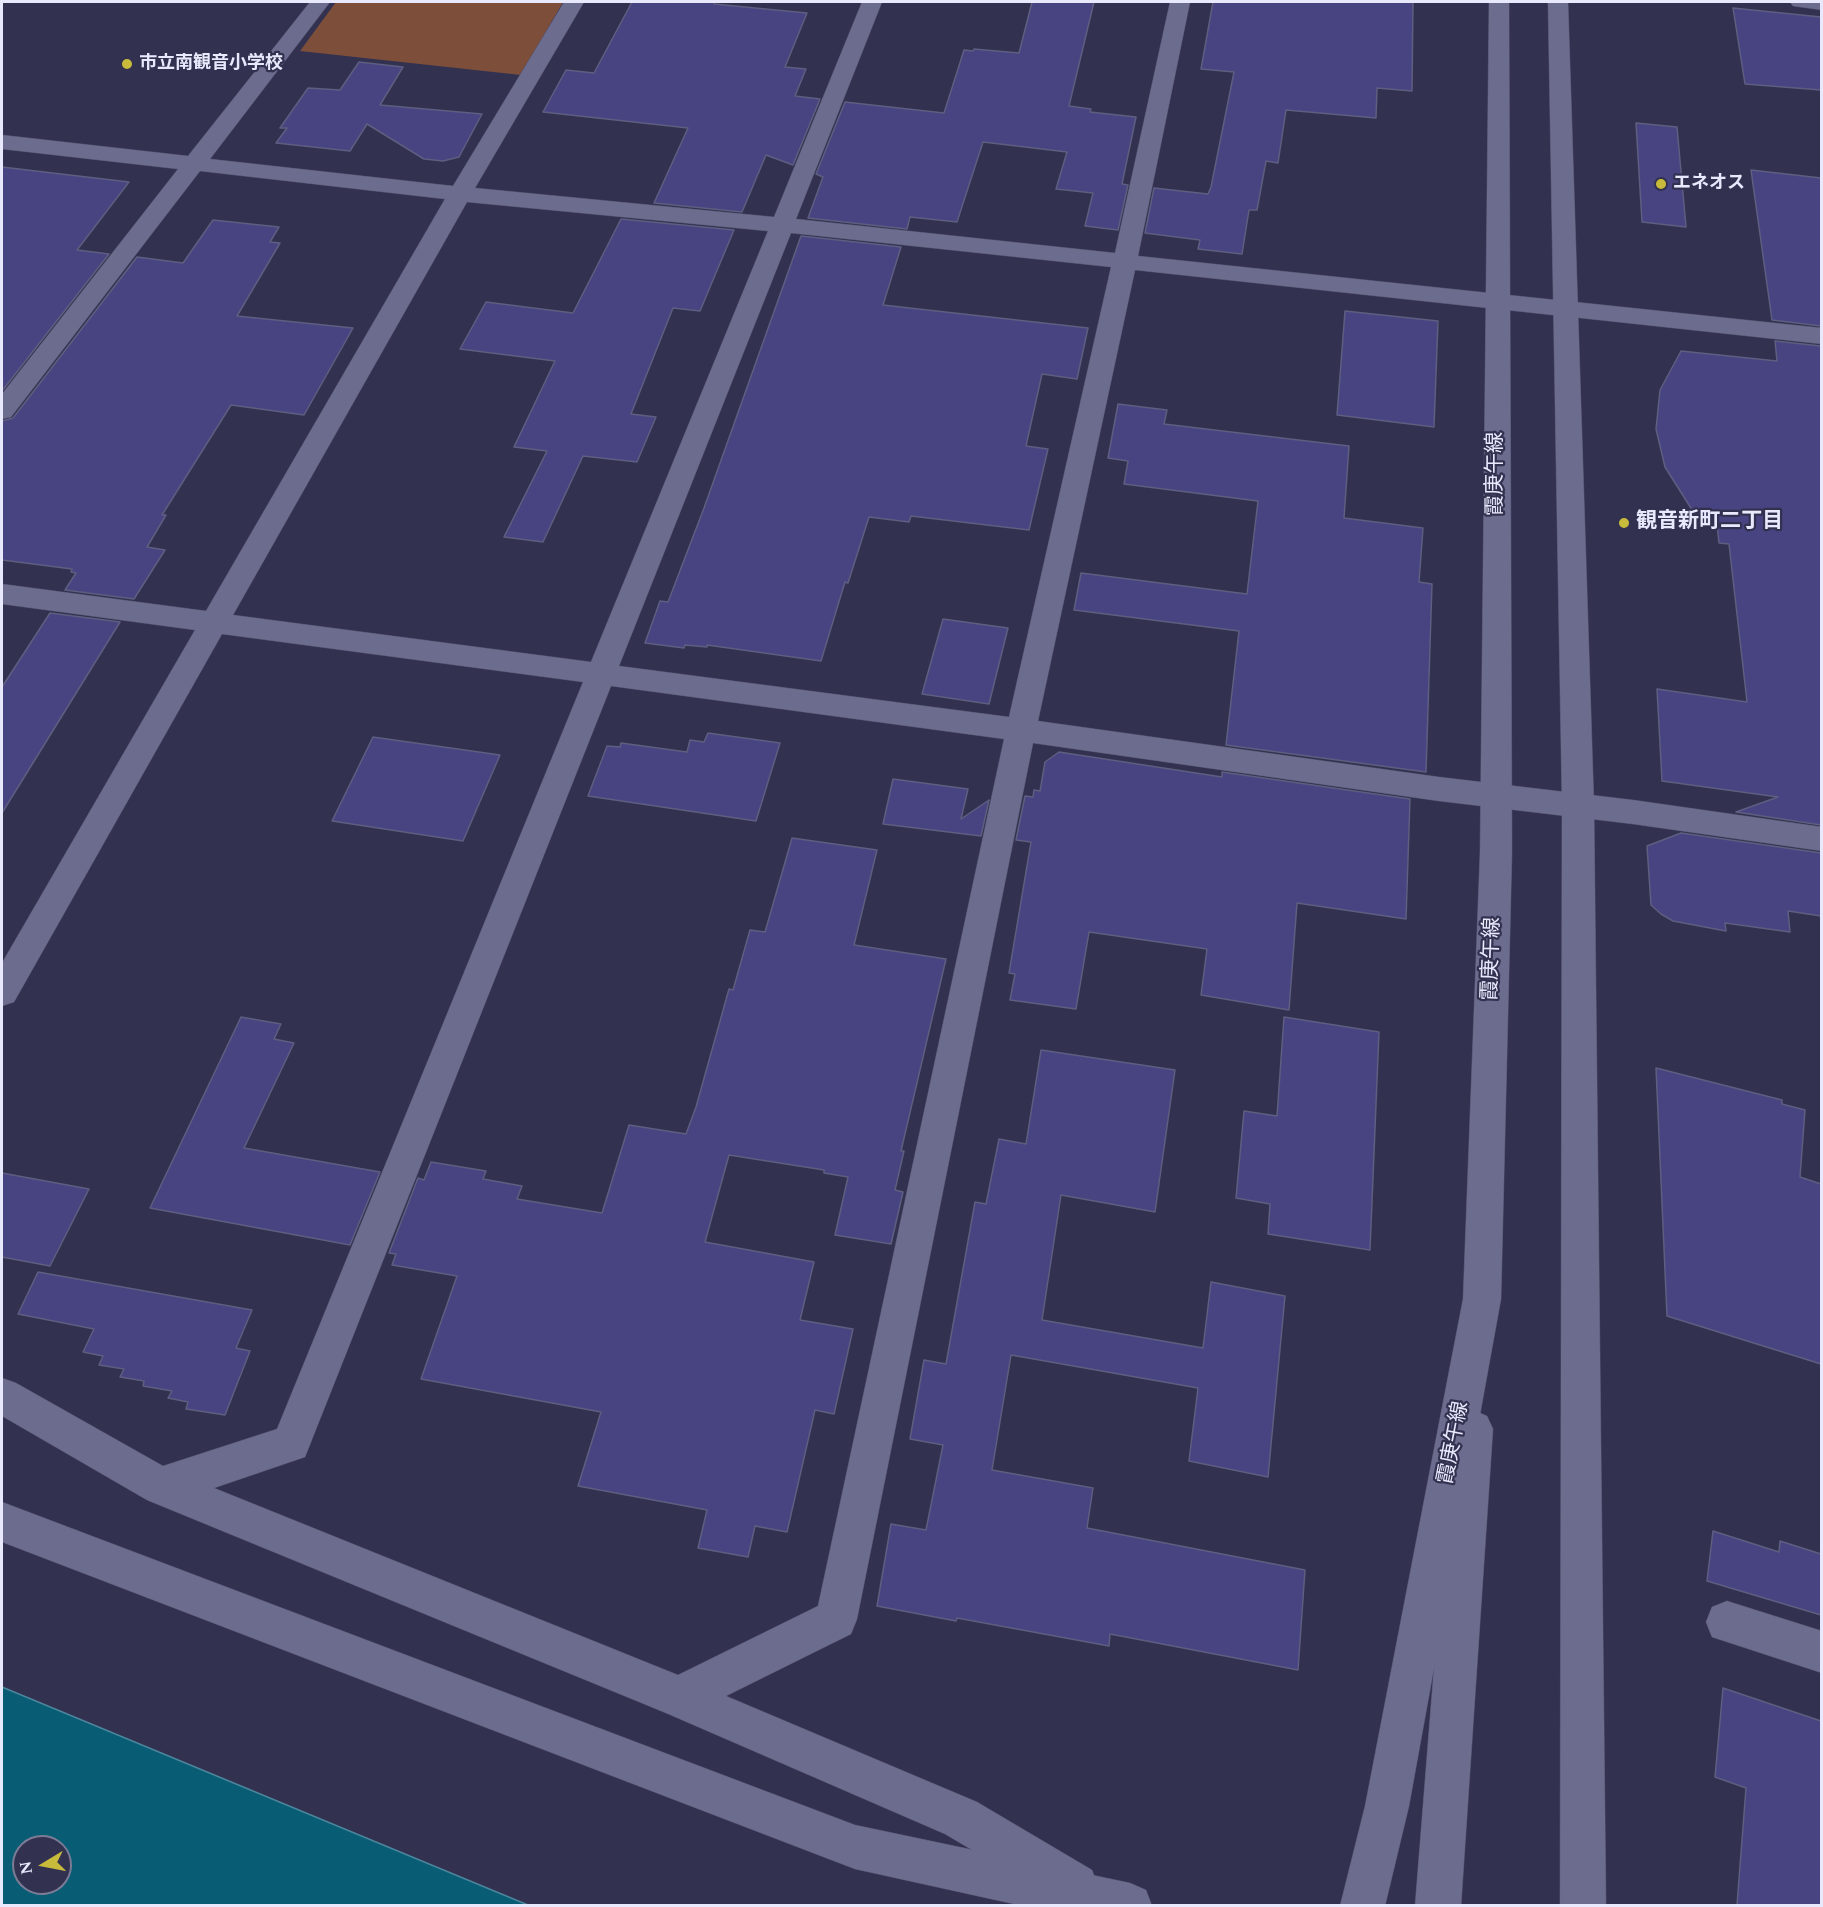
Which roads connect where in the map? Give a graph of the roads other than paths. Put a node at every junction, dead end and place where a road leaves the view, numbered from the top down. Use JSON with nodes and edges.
{"nodes":[{"id":1,"x":320,"y":2,"type":"edge"},
{"id":2,"x":574,"y":2,"type":"edge"},
{"id":3,"x":872,"y":2,"type":"edge"},
{"id":4,"x":1180,"y":2,"type":"edge"},
{"id":5,"x":1499,"y":2,"type":"edge"},
{"id":6,"x":1558,"y":2,"type":"edge"},
{"id":7,"x":1800,"y":2,"type":"edge"},
{"id":8,"x":1821,"y":4,"type":"edge"},
{"id":9,"x":2,"y":142,"type":"edge"},
{"id":10,"x":195,"y":164,"type":"junction"},
{"id":11,"x":460,"y":194,"type":"junction"},
{"id":12,"x":783,"y":225,"type":"junction"},
{"id":13,"x":1125,"y":261,"type":"junction"},
{"id":14,"x":1496,"y":301,"type":"junction"},
{"id":15,"x":1567,"y":309,"type":"junction"},
{"id":16,"x":1821,"y":336,"type":"edge"},
{"id":17,"x":2,"y":411,"type":"edge"},
{"id":18,"x":2,"y":594,"type":"edge"},
{"id":19,"x":215,"y":623,"type":"junction"},
{"id":20,"x":602,"y":674,"type":"junction"},
{"id":21,"x":1021,"y":730,"type":"junction"},
{"id":22,"x":1496,"y":796,"type":"junction"},
{"id":23,"x":1578,"y":806,"type":"junction"},
{"id":24,"x":1821,"y":839,"type":"edge"},
{"id":25,"x":2,"y":992,"type":"edge"},
{"id":26,"x":1482,"y":1299,"type":"junction"},
{"id":27,"x":2,"y":1396,"type":"edge"},
{"id":28,"x":161,"y":1486,"type":"junction"},
{"id":29,"x":2,"y":1522,"type":"edge"},
{"id":30,"x":1727,"y":1622,"type":"dead end"},
{"id":31,"x":1821,"y":1652,"type":"edge"},
{"id":32,"x":679,"y":1697,"type":"junction"},
{"id":33,"x":1112,"y":1901,"type":"edge"},
{"id":34,"x":1362,"y":1905,"type":"edge"},
{"id":35,"x":1438,"y":1905,"type":"edge"},
{"id":36,"x":1583,"y":1905,"type":"edge"}],
"edges":[{"from":1,"to":10,"type":"street"},
{"from":2,"to":11,"type":"street"},
{"from":3,"to":12,"type":"street"},
{"from":4,"to":13,"type":"street"},
{"from":5,"to":14,"type":"street","name":"霞庚午線"},
{"from":6,"to":15,"type":"street"},
{"from":7,"to":8,"type":"street"},
{"from":9,"to":10,"type":"street"},
{"from":10,"to":11,"type":"street"},
{"from":10,"to":17,"type":"street"},
{"from":11,"to":12,"type":"street"},
{"from":11,"to":19,"type":"street"},
{"from":12,"to":13,"type":"street"},
{"from":12,"to":20,"type":"street"},
{"from":13,"to":14,"type":"street"},
{"from":13,"to":21,"type":"street"},
{"from":14,"to":15,"type":"street"},
{"from":14,"to":22,"type":"street","name":"霞庚午線"},
{"from":15,"to":16,"type":"street"},
{"from":15,"to":23,"type":"street"},
{"from":18,"to":19,"type":"street"},
{"from":19,"to":20,"type":"street"},
{"from":19,"to":25,"type":"street"},
{"from":20,"to":21,"type":"street"},
{"from":20,"to":28,"type":"street"},
{"from":21,"to":22,"type":"street"},
{"from":21,"to":32,"type":"street"},
{"from":22,"to":23,"type":"street"},
{"from":22,"to":26,"type":"street","name":"霞庚午線"},
{"from":23,"to":24,"type":"street"},
{"from":23,"to":36,"type":"street"},
{"from":26,"to":34,"type":"street","name":"霞庚午線"},
{"from":26,"to":35,"type":"street"},
{"from":27,"to":28,"type":"street"},
{"from":28,"to":32,"type":"street"},
{"from":29,"to":33,"type":"street"},
{"from":30,"to":31,"type":"street"},
{"from":32,"to":33,"type":"street"}]}
